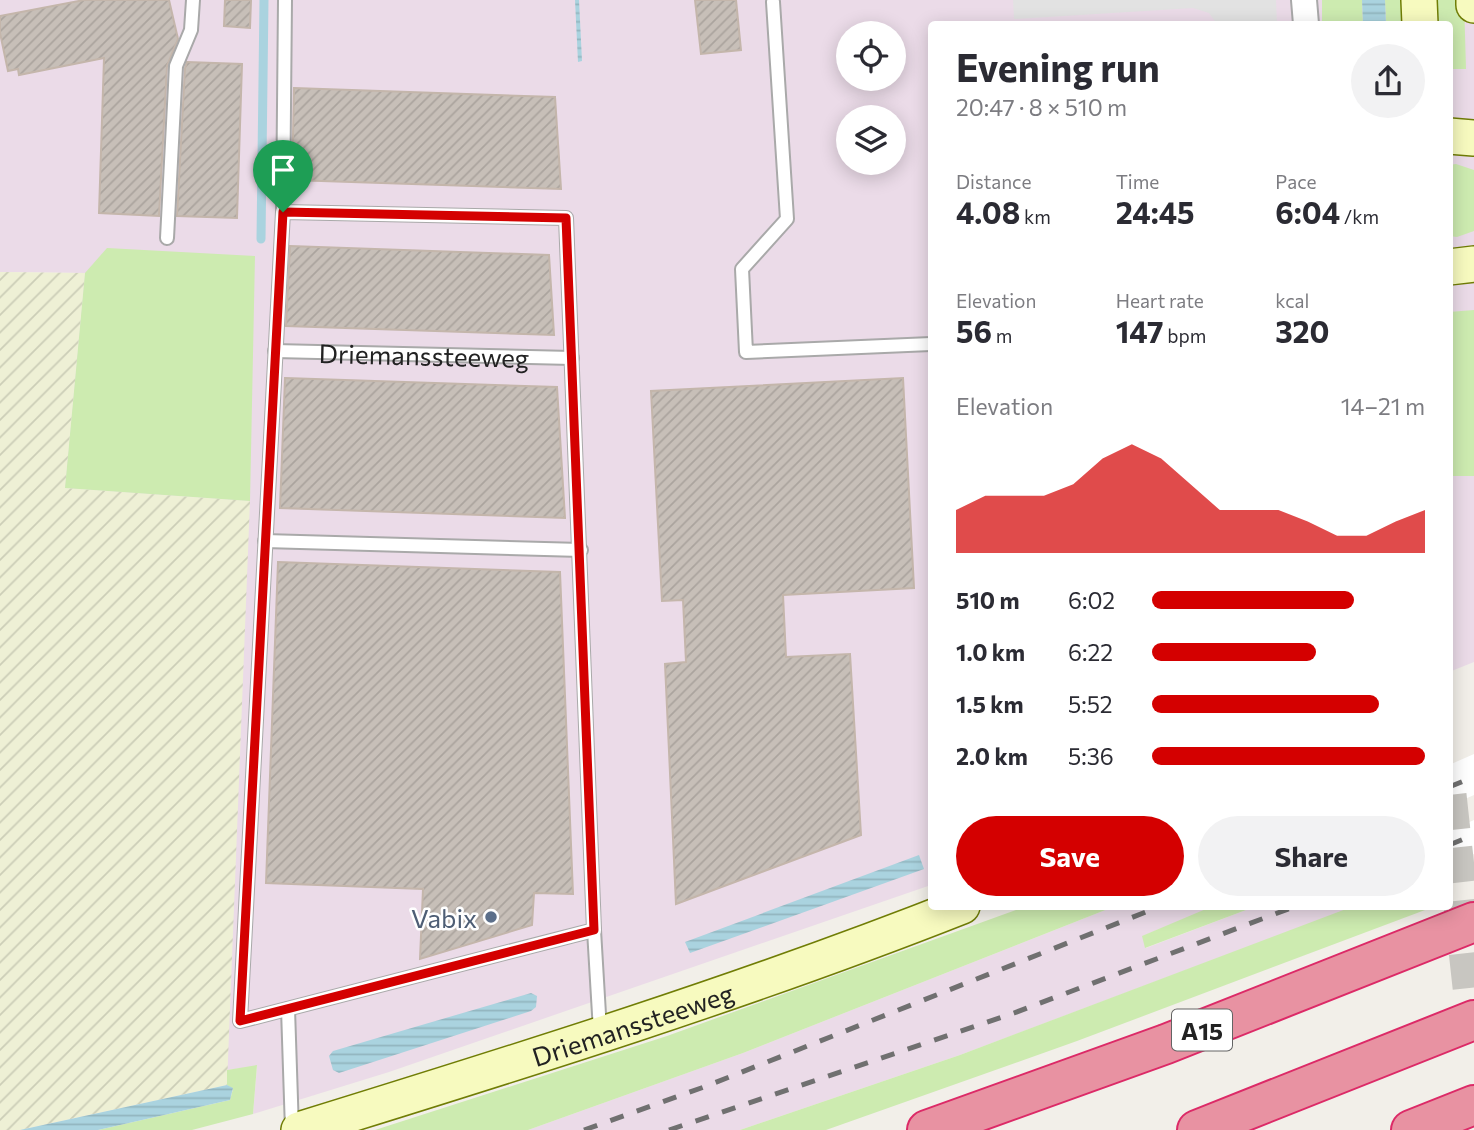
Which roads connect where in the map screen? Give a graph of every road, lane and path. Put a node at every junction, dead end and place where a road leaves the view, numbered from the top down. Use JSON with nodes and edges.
{"nodes":[{"id":1,"x":193,"y":0,"type":"edge"},
{"id":2,"x":285,"y":0,"type":"edge"},
{"id":3,"x":1304,"y":0,"type":"edge"},
{"id":4,"x":1419,"y":0,"type":"edge"},
{"id":5,"x":1474,"y":0,"type":"edge"},
{"id":6,"x":773,"y":2,"type":"edge"},
{"id":7,"x":1474,"y":5,"type":"edge"},
{"id":8,"x":1306,"y":21,"type":"edge"},
{"id":9,"x":1420,"y":21,"type":"edge"},
{"id":10,"x":1453,"y":136,"type":"edge"},
{"id":11,"x":1474,"y":138,"type":"edge"},
{"id":12,"x":283,"y":212,"type":"junction"},
{"id":13,"x":167,"y":238,"type":"dead end"},
{"id":14,"x":1474,"y":264,"type":"edge"},
{"id":15,"x":1453,"y":267,"type":"edge"},
{"id":16,"x":928,"y":344,"type":"edge"},
{"id":17,"x":275,"y":351,"type":"junction"},
{"id":18,"x":572,"y":358,"type":"junction"},
{"id":19,"x":265,"y":541,"type":"junction"},
{"id":20,"x":580,"y":550,"type":"junction"},
{"id":21,"x":952,"y":910,"type":"edge"},
{"id":22,"x":1474,"y":922,"type":"edge"},
{"id":23,"x":594,"y":930,"type":"junction"},
{"id":24,"x":288,"y":1009,"type":"junction"},
{"id":25,"x":1474,"y":1020,"type":"edge"},
{"id":26,"x":600,"y":1037,"type":"junction"},
{"id":27,"x":1474,"y":1105,"type":"edge"},
{"id":28,"x":292,"y":1130,"type":"edge"},
{"id":29,"x":299,"y":1130,"type":"edge"},
{"id":30,"x":927,"y":1130,"type":"edge"},
{"id":31,"x":1197,"y":1130,"type":"edge"},
{"id":32,"x":1411,"y":1130,"type":"edge"}],
"edges":[{"from":1,"to":13,"type":"lane"},
{"from":2,"to":12,"type":"lane"},
{"from":3,"to":8,"type":"street"},
{"from":4,"to":9,"type":"main road"},
{"from":5,"to":7,"type":"main road"},
{"from":6,"to":16,"type":"lane"},
{"from":10,"to":11,"type":"main road"},
{"from":12,"to":17,"type":"lane"},
{"from":12,"to":18,"type":"lane"},
{"from":14,"to":15,"type":"main road"},
{"from":17,"to":18,"type":"lane","name":"Driemanssteeweg"},
{"from":17,"to":19,"type":"lane"},
{"from":18,"to":20,"type":"lane"},
{"from":19,"to":20,"type":"lane"},
{"from":19,"to":24,"type":"lane"},
{"from":20,"to":23,"type":"lane"},
{"from":21,"to":26,"type":"main road","name":"Driemanssteeweg"},
{"from":22,"to":30,"type":"highway","number":"A15"},
{"from":23,"to":24,"type":"lane"},
{"from":23,"to":26,"type":"lane"},
{"from":24,"to":28,"type":"lane"},
{"from":25,"to":31,"type":"highway"},
{"from":26,"to":29,"type":"main road","name":"Driemanssteeweg"},
{"from":27,"to":32,"type":"highway"}]}
